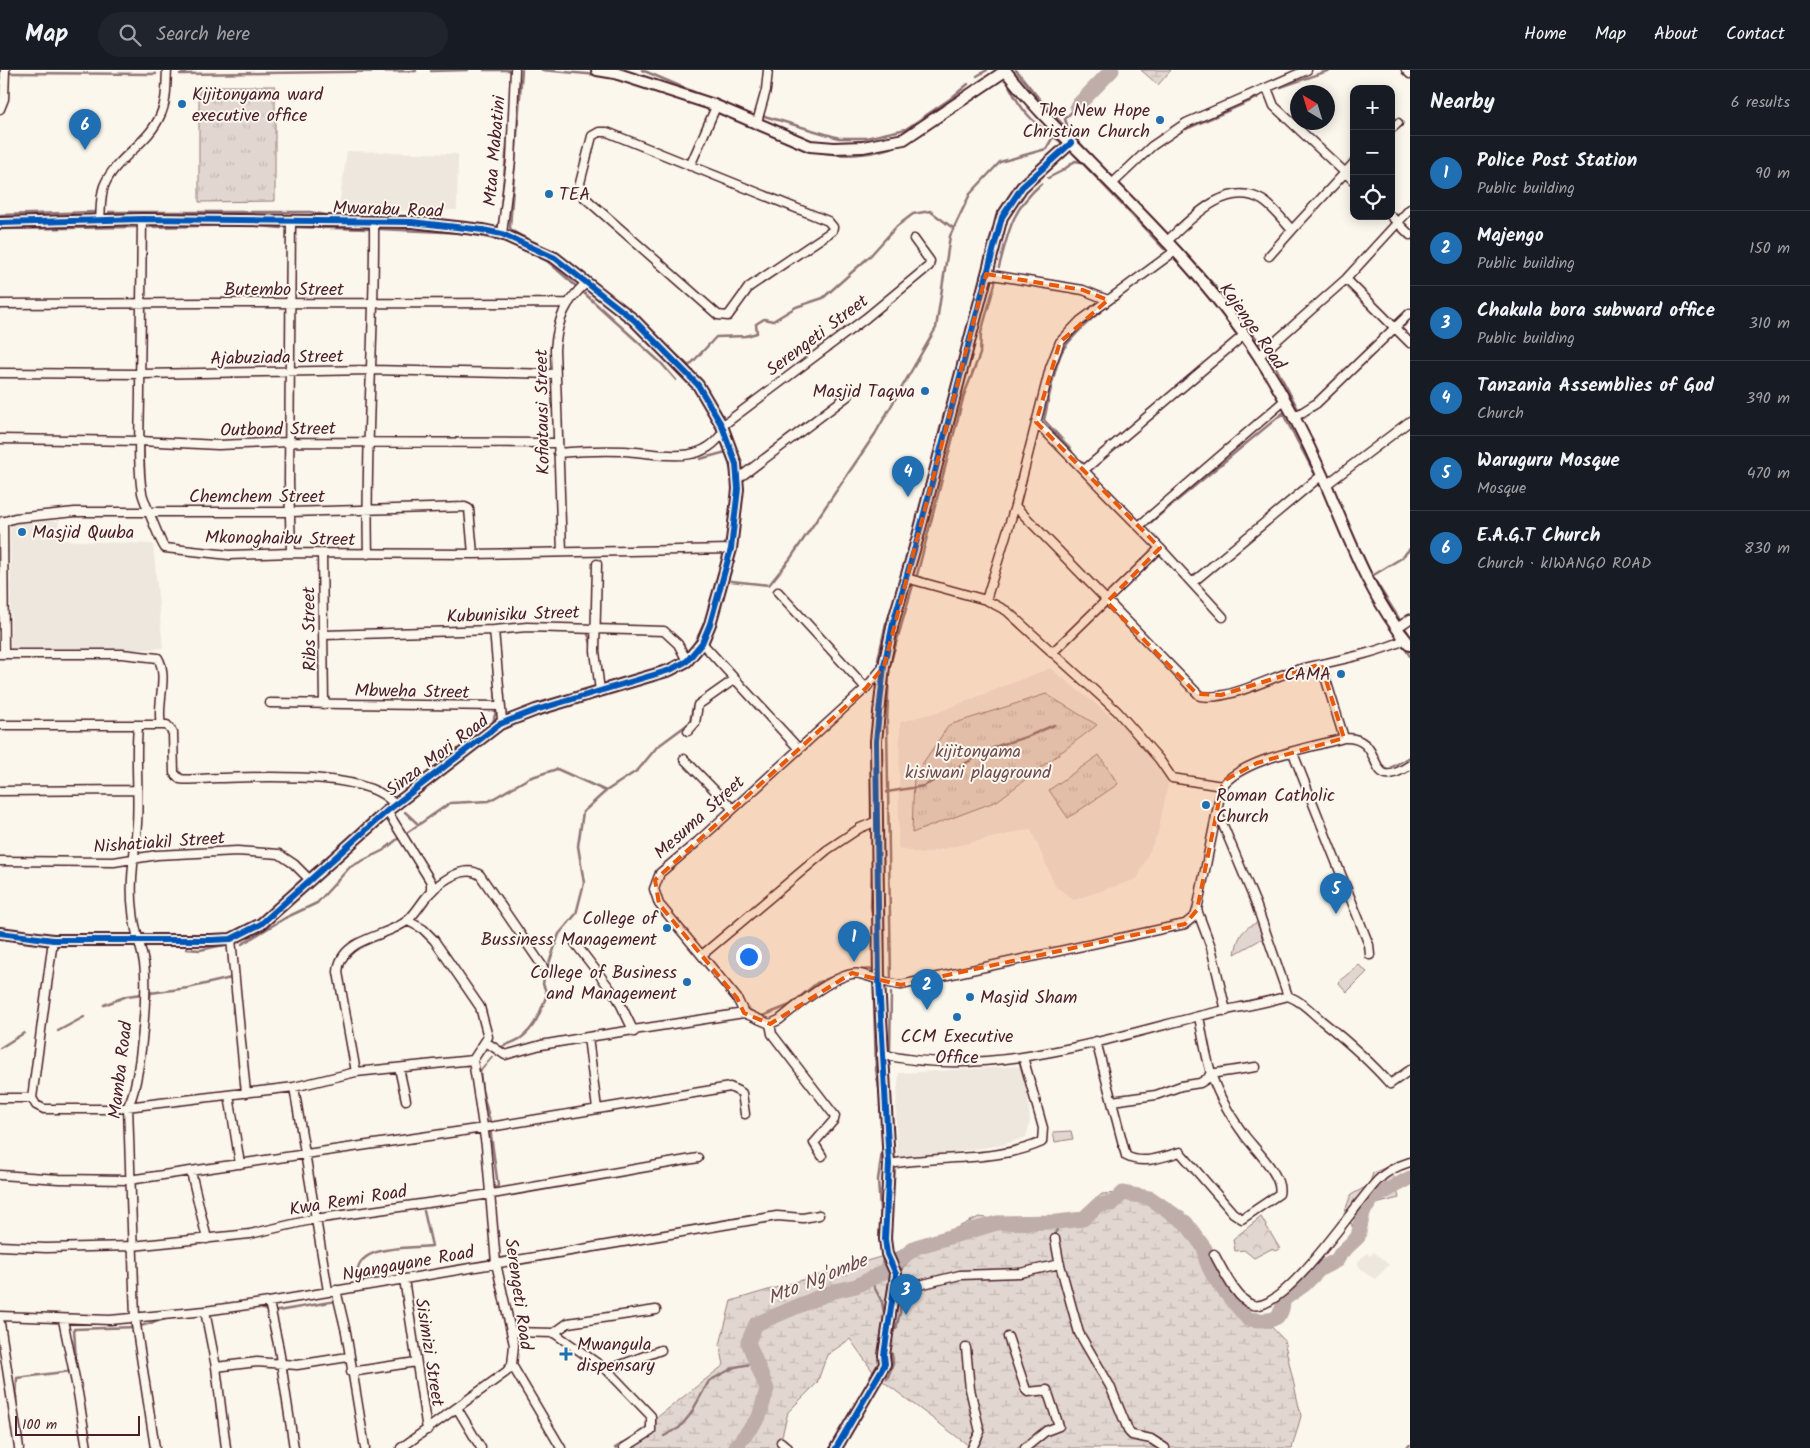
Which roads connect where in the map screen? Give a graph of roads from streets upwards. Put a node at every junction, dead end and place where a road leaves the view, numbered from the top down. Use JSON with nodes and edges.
{"nodes":[{"id":1,"x":5,"y":70,"type":"edge"},
{"id":2,"x":167,"y":70,"type":"edge"},
{"id":3,"x":515,"y":70,"type":"edge"},
{"id":4,"x":597,"y":70,"type":"edge"},
{"id":5,"x":768,"y":70,"type":"edge"},
{"id":6,"x":1307,"y":70,"type":"edge"},
{"id":7,"x":1406,"y":70,"type":"edge"},
{"id":8,"x":1002,"y":71,"type":"edge"},
{"id":9,"x":1410,"y":74,"type":"edge"},
{"id":10,"x":1267,"y":88,"type":"junction"},
{"id":11,"x":714,"y":105,"type":"junction"},
{"id":12,"x":0,"y":110,"type":"edge"},
{"id":13,"x":757,"y":122,"type":"junction"},
{"id":14,"x":1071,"y":143,"type":"junction"},
{"id":15,"x":690,"y":166,"type":"junction"},
{"id":16,"x":1350,"y":167,"type":"edge"},
{"id":17,"x":1344,"y":172,"type":"junction"},
{"id":18,"x":1350,"y":177,"type":"edge"},
{"id":19,"x":1112,"y":184,"type":"junction"},
{"id":20,"x":1410,"y":209,"type":"edge"},
{"id":21,"x":1395,"y":218,"type":"edge"},
{"id":22,"x":142,"y":219,"type":"junction"},
{"id":23,"x":291,"y":220,"type":"junction"},
{"id":24,"x":1394,"y":220,"type":"edge"},
{"id":25,"x":1395,"y":220,"type":"edge"},
{"id":26,"x":100,"y":221,"type":"junction"},
{"id":27,"x":0,"y":223,"type":"edge"},
{"id":28,"x":374,"y":223,"type":"junction"},
{"id":29,"x":1292,"y":230,"type":"junction"},
{"id":30,"x":502,"y":234,"type":"junction"},
{"id":31,"x":1410,"y":235,"type":"edge"},
{"id":32,"x":914,"y":239,"type":"dead end"},
{"id":33,"x":1166,"y":242,"type":"junction"},
{"id":34,"x":1174,"y":251,"type":"junction"},
{"id":35,"x":1269,"y":256,"type":"dead end"},
{"id":36,"x":986,"y":274,"type":"junction"},
{"id":37,"x":1346,"y":279,"type":"junction"},
{"id":38,"x":587,"y":282,"type":"junction"},
{"id":39,"x":1108,"y":300,"type":"junction"},
{"id":40,"x":141,"y":302,"type":"junction"},
{"id":41,"x":567,"y":303,"type":"junction"},
{"id":42,"x":0,"y":304,"type":"edge"},
{"id":43,"x":290,"y":304,"type":"junction"},
{"id":44,"x":375,"y":304,"type":"junction"},
{"id":45,"x":1410,"y":313,"type":"edge"},
{"id":46,"x":1395,"y":328,"type":"junction"},
{"id":47,"x":1244,"y":335,"type":"junction"},
{"id":48,"x":1410,"y":343,"type":"edge"},
{"id":49,"x":1259,"y":356,"type":"junction"},
{"id":50,"x":372,"y":370,"type":"junction"},
{"id":51,"x":0,"y":372,"type":"edge"},
{"id":52,"x":290,"y":372,"type":"junction"},
{"id":53,"x":140,"y":374,"type":"junction"},
{"id":54,"x":555,"y":374,"type":"junction"},
{"id":55,"x":848,"y":395,"type":"dead end"},
{"id":56,"x":1284,"y":401,"type":"junction"},
{"id":57,"x":1293,"y":418,"type":"junction"},
{"id":58,"x":1410,"y":421,"type":"edge"},
{"id":59,"x":1036,"y":422,"type":"junction"},
{"id":60,"x":722,"y":429,"type":"junction"},
{"id":61,"x":0,"y":439,"type":"edge"},
{"id":62,"x":140,"y":441,"type":"junction"},
{"id":63,"x":289,"y":442,"type":"junction"},
{"id":64,"x":369,"y":442,"type":"junction"},
{"id":65,"x":558,"y":443,"type":"junction"},
{"id":66,"x":558,"y":453,"type":"junction"},
{"id":67,"x":1084,"y":470,"type":"junction"},
{"id":68,"x":1322,"y":475,"type":"junction"},
{"id":69,"x":738,"y":478,"type":"junction"},
{"id":70,"x":1326,"y":485,"type":"junction"},
{"id":71,"x":1015,"y":506,"type":"junction"},
{"id":72,"x":367,"y":509,"type":"junction"},
{"id":73,"x":147,"y":512,"type":"junction"},
{"id":74,"x":290,"y":512,"type":"junction"},
{"id":75,"x":1,"y":522,"type":"edge"},
{"id":76,"x":1139,"y":526,"type":"junction"},
{"id":77,"x":1160,"y":548,"type":"junction"},
{"id":78,"x":731,"y":549,"type":"junction"},
{"id":79,"x":562,"y":552,"type":"junction"},
{"id":80,"x":291,"y":553,"type":"junction"},
{"id":81,"x":322,"y":554,"type":"junction"},
{"id":82,"x":368,"y":554,"type":"junction"},
{"id":83,"x":473,"y":554,"type":"junction"},
{"id":84,"x":597,"y":564,"type":"dead end"},
{"id":85,"x":906,"y":578,"type":"junction"},
{"id":86,"x":1192,"y":583,"type":"junction"},
{"id":87,"x":778,"y":592,"type":"dead end"},
{"id":88,"x":986,"y":600,"type":"junction"},
{"id":89,"x":1107,"y":602,"type":"junction"},
{"id":90,"x":1223,"y":616,"type":"dead end"},
{"id":91,"x":1410,"y":619,"type":"edge"},
{"id":92,"x":595,"y":627,"type":"junction"},
{"id":93,"x":494,"y":630,"type":"junction"},
{"id":94,"x":1400,"y":632,"type":"junction"},
{"id":95,"x":324,"y":635,"type":"junction"},
{"id":96,"x":702,"y":642,"type":"junction"},
{"id":97,"x":1410,"y":645,"type":"edge"},
{"id":98,"x":1052,"y":653,"type":"junction"},
{"id":99,"x":2,"y":654,"type":"edge"},
{"id":100,"x":687,"y":661,"type":"junction"},
{"id":101,"x":1321,"y":664,"type":"junction"},
{"id":102,"x":884,"y":666,"type":"junction"},
{"id":103,"x":735,"y":679,"type":"junction"},
{"id":104,"x":866,"y":688,"type":"junction"},
{"id":105,"x":600,"y":691,"type":"junction"},
{"id":106,"x":270,"y":703,"type":"dead end"},
{"id":107,"x":324,"y":704,"type":"junction"},
{"id":108,"x":500,"y":706,"type":"junction"},
{"id":109,"x":500,"y":724,"type":"junction"},
{"id":110,"x":0,"y":725,"type":"edge"},
{"id":111,"x":161,"y":725,"type":"junction"},
{"id":112,"x":138,"y":726,"type":"junction"},
{"id":113,"x":688,"y":730,"type":"dead end"},
{"id":114,"x":1344,"y":738,"type":"junction"},
{"id":115,"x":799,"y":750,"type":"junction"},
{"id":116,"x":1293,"y":753,"type":"junction"},
{"id":117,"x":684,"y":759,"type":"dead end"},
{"id":118,"x":1410,"y":765,"type":"edge"},
{"id":119,"x":1222,"y":786,"type":"junction"},
{"id":120,"x":136,"y":790,"type":"junction"},
{"id":121,"x":0,"y":791,"type":"edge"},
{"id":122,"x":732,"y":808,"type":"junction"},
{"id":123,"x":391,"y":809,"type":"junction"},
{"id":124,"x":1218,"y":813,"type":"junction"},
{"id":125,"x":877,"y":821,"type":"junction"},
{"id":126,"x":133,"y":859,"type":"junction"},
{"id":127,"x":0,"y":861,"type":"edge"},
{"id":128,"x":310,"y":880,"type":"junction"},
{"id":129,"x":431,"y":891,"type":"junction"},
{"id":130,"x":1197,"y":910,"type":"junction"},
{"id":131,"x":408,"y":920,"type":"junction"},
{"id":132,"x":0,"y":933,"type":"edge"},
{"id":133,"x":231,"y":939,"type":"junction"},
{"id":134,"x":53,"y":940,"type":"junction"},
{"id":135,"x":139,"y":942,"type":"junction"},
{"id":136,"x":575,"y":943,"type":"dead end"},
{"id":137,"x":702,"y":955,"type":"junction"},
{"id":138,"x":1370,"y":955,"type":"dead end"},
{"id":139,"x":543,"y":967,"type":"dead end"},
{"id":140,"x":879,"y":982,"type":"junction"},
{"id":141,"x":1288,"y":996,"type":"junction"},
{"id":142,"x":1226,"y":1011,"type":"junction"},
{"id":143,"x":744,"y":1013,"type":"junction"},
{"id":144,"x":1198,"y":1016,"type":"junction"},
{"id":145,"x":770,"y":1024,"type":"junction"},
{"id":146,"x":634,"y":1032,"type":"junction"},
{"id":147,"x":588,"y":1037,"type":"junction"},
{"id":148,"x":1096,"y":1041,"type":"junction"},
{"id":149,"x":486,"y":1042,"type":"junction"},
{"id":150,"x":881,"y":1054,"type":"junction"},
{"id":151,"x":1023,"y":1057,"type":"junction"},
{"id":152,"x":473,"y":1060,"type":"junction"},
{"id":153,"x":1256,"y":1067,"type":"dead end"},
{"id":154,"x":400,"y":1068,"type":"junction"},
{"id":155,"x":1410,"y":1070,"type":"edge"},
{"id":156,"x":356,"y":1072,"type":"junction"},
{"id":157,"x":1210,"y":1074,"type":"junction"},
{"id":158,"x":294,"y":1087,"type":"junction"},
{"id":159,"x":246,"y":1093,"type":"junction"},
{"id":160,"x":229,"y":1095,"type":"junction"},
{"id":161,"x":0,"y":1098,"type":"edge"},
{"id":162,"x":32,"y":1098,"type":"junction"},
{"id":163,"x":406,"y":1100,"type":"dead end"},
{"id":164,"x":1112,"y":1101,"type":"junction"},
{"id":165,"x":128,"y":1106,"type":"junction"},
{"id":166,"x":597,"y":1109,"type":"junction"},
{"id":167,"x":745,"y":1114,"type":"dead end"},
{"id":168,"x":484,"y":1127,"type":"junction"},
{"id":169,"x":305,"y":1154,"type":"junction"},
{"id":170,"x":822,"y":1156,"type":"dead end"},
{"id":171,"x":698,"y":1158,"type":"dead end"},
{"id":172,"x":1410,"y":1162,"type":"edge"},
{"id":173,"x":240,"y":1164,"type":"junction"},
{"id":174,"x":888,"y":1164,"type":"junction"},
{"id":175,"x":191,"y":1172,"type":"junction"},
{"id":176,"x":0,"y":1175,"type":"edge"},
{"id":177,"x":129,"y":1180,"type":"junction"},
{"id":178,"x":491,"y":1194,"type":"junction"},
{"id":179,"x":819,"y":1216,"type":"dead end"},
{"id":180,"x":315,"y":1219,"type":"junction"},
{"id":181,"x":207,"y":1239,"type":"junction"},
{"id":182,"x":1055,"y":1239,"type":"dead end"},
{"id":183,"x":0,"y":1246,"type":"edge"},
{"id":184,"x":132,"y":1246,"type":"junction"},
{"id":185,"x":1214,"y":1254,"type":"dead end"},
{"id":186,"x":496,"y":1263,"type":"junction"},
{"id":187,"x":1060,"y":1264,"type":"junction"},
{"id":188,"x":404,"y":1279,"type":"junction"},
{"id":189,"x":332,"y":1291,"type":"junction"},
{"id":190,"x":895,"y":1291,"type":"junction"},
{"id":191,"x":269,"y":1302,"type":"junction"},
{"id":192,"x":656,"y":1310,"type":"dead end"},
{"id":193,"x":205,"y":1311,"type":"junction"},
{"id":194,"x":0,"y":1316,"type":"edge"},
{"id":195,"x":135,"y":1318,"type":"junction"},
{"id":196,"x":63,"y":1320,"type":"junction"},
{"id":197,"x":0,"y":1323,"type":"edge"},
{"id":198,"x":512,"y":1332,"type":"junction"},
{"id":199,"x":554,"y":1332,"type":"junction"},
{"id":200,"x":1008,"y":1337,"type":"dead end"},
{"id":201,"x":966,"y":1348,"type":"dead end"},
{"id":202,"x":661,"y":1350,"type":"dead end"},
{"id":203,"x":348,"y":1357,"type":"junction"},
{"id":204,"x":416,"y":1362,"type":"junction"},
{"id":205,"x":280,"y":1364,"type":"junction"},
{"id":206,"x":512,"y":1365,"type":"junction"},
{"id":207,"x":216,"y":1367,"type":"junction"},
{"id":208,"x":607,"y":1370,"type":"junction"},
{"id":209,"x":351,"y":1372,"type":"junction"},
{"id":210,"x":457,"y":1408,"type":"junction"},
{"id":211,"x":427,"y":1430,"type":"junction"},
{"id":212,"x":781,"y":1442,"type":"dead end"},
{"id":213,"x":20,"y":1448,"type":"edge"},
{"id":214,"x":87,"y":1448,"type":"edge"},
{"id":215,"x":155,"y":1448,"type":"edge"},
{"id":216,"x":226,"y":1448,"type":"edge"},
{"id":217,"x":294,"y":1448,"type":"edge"},
{"id":218,"x":365,"y":1448,"type":"edge"},
{"id":219,"x":401,"y":1448,"type":"edge"},
{"id":220,"x":481,"y":1448,"type":"edge"},
{"id":221,"x":561,"y":1448,"type":"edge"},
{"id":222,"x":624,"y":1448,"type":"edge"},
{"id":223,"x":788,"y":1448,"type":"edge"},
{"id":224,"x":836,"y":1448,"type":"edge"},
{"id":225,"x":972,"y":1448,"type":"edge"},
{"id":226,"x":1025,"y":1448,"type":"edge"},
{"id":227,"x":1165,"y":1448,"type":"edge"}],
"edges":[{"from":1,"to":12,"type":"street"},
{"from":2,"to":26,"type":"street"},
{"from":3,"to":30,"type":"street","name":"Mtaa Mabatini"},
{"from":4,"to":11,"type":"street"},
{"from":5,"to":13,"type":"street"},
{"from":6,"to":10,"type":"street"},
{"from":7,"to":9,"type":"street"},
{"from":8,"to":13,"type":"street"},
{"from":8,"to":14,"type":"street","name":"Kajenge Road"},
{"from":10,"to":17,"type":"street"},
{"from":10,"to":19,"type":"street"},
{"from":11,"to":13,"type":"street"},
{"from":11,"to":15,"type":"street"},
{"from":14,"to":19,"type":"street","name":"Kajenge Road"},
{"from":14,"to":36,"type":"street"},
{"from":15,"to":15,"type":"street"},
{"from":16,"to":17,"type":"street"},
{"from":17,"to":18,"type":"street"},
{"from":17,"to":29,"type":"street"},
{"from":19,"to":33,"type":"street","name":"Kajenge Road"},
{"from":20,"to":21,"type":"street"},
{"from":22,"to":23,"type":"street","name":"Mwarabu Road"},
{"from":22,"to":26,"type":"street","name":"Mwarabu Road"},
{"from":22,"to":40,"type":"street","name":"Mkonoghaibu Street"},
{"from":23,"to":28,"type":"street","name":"Mwarabu Road"},
{"from":23,"to":43,"type":"street"},
{"from":24,"to":37,"type":"street"},
{"from":25,"to":31,"type":"street"},
{"from":26,"to":27,"type":"street","name":"Mwarabu Road"},
{"from":28,"to":30,"type":"street","name":"Mwarabu Road"},
{"from":28,"to":44,"type":"street"},
{"from":29,"to":33,"type":"street"},
{"from":29,"to":35,"type":"street"},
{"from":30,"to":38,"type":"street","name":"Mwarabu Road"},
{"from":32,"to":60,"type":"street","name":"Serengeti Street"},
{"from":33,"to":34,"type":"street","name":"Kajenge Road"},
{"from":34,"to":39,"type":"street"},
{"from":34,"to":47,"type":"street","name":"Kajenge Road"},
{"from":36,"to":39,"type":"street"},
{"from":36,"to":85,"type":"street"},
{"from":37,"to":46,"type":"street"},
{"from":37,"to":49,"type":"street"},
{"from":38,"to":41,"type":"street","name":"Kofiatausi Street"},
{"from":38,"to":60,"type":"street","name":"Mwarabu Road"},
{"from":39,"to":59,"type":"street"},
{"from":40,"to":42,"type":"street","name":"Butembo Street"},
{"from":40,"to":43,"type":"street","name":"Butembo Street"},
{"from":40,"to":53,"type":"street","name":"Mkonoghaibu Street"},
{"from":41,"to":44,"type":"street","name":"Butembo Street"},
{"from":41,"to":54,"type":"street","name":"Kofiatausi Street"},
{"from":43,"to":44,"type":"street","name":"Butembo Street"},
{"from":43,"to":52,"type":"street"},
{"from":44,"to":50,"type":"street"},
{"from":45,"to":46,"type":"street"},
{"from":46,"to":48,"type":"street"},
{"from":46,"to":57,"type":"street"},
{"from":47,"to":49,"type":"street","name":"Kajenge Road"},
{"from":47,"to":67,"type":"street"},
{"from":49,"to":56,"type":"street","name":"Kajenge Road"},
{"from":50,"to":52,"type":"street","name":"Ajabuziada Street"},
{"from":50,"to":54,"type":"street","name":"Ajabuziada Street"},
{"from":50,"to":64,"type":"street"},
{"from":51,"to":53,"type":"street","name":"Ajabuziada Street"},
{"from":52,"to":53,"type":"street","name":"Ajabuziada Street"},
{"from":52,"to":63,"type":"street"},
{"from":53,"to":62,"type":"street","name":"Mkonoghaibu Street"},
{"from":54,"to":65,"type":"street","name":"Kofiatausi Street"},
{"from":55,"to":69,"type":"street"},
{"from":56,"to":57,"type":"street","name":"Kajenge Road"},
{"from":56,"to":76,"type":"street"},
{"from":57,"to":68,"type":"street","name":"Kajenge Road"},
{"from":58,"to":70,"type":"street"},
{"from":59,"to":67,"type":"street"},
{"from":59,"to":71,"type":"street"},
{"from":60,"to":66,"type":"street","name":"Serengeti Street"},
{"from":60,"to":69,"type":"street","name":"Sinza Mori Road"},
{"from":61,"to":62,"type":"street","name":"Outbond Street"},
{"from":62,"to":63,"type":"street","name":"Outbond Street"},
{"from":62,"to":73,"type":"street","name":"Mkonoghaibu Street"},
{"from":63,"to":64,"type":"street","name":"Outbond Street"},
{"from":63,"to":74,"type":"street"},
{"from":64,"to":65,"type":"street","name":"Outbond Street"},
{"from":64,"to":72,"type":"street"},
{"from":65,"to":66,"type":"street","name":"Kofiatausi Street"},
{"from":66,"to":79,"type":"street","name":"Kofiatausi Street"},
{"from":67,"to":76,"type":"street"},
{"from":68,"to":70,"type":"street","name":"Kajenge Road"},
{"from":68,"to":86,"type":"street"},
{"from":69,"to":78,"type":"street","name":"Sinza Mori Road"},
{"from":70,"to":94,"type":"street","name":"Kajenge Road"},
{"from":71,"to":88,"type":"street"},
{"from":71,"to":89,"type":"street"},
{"from":72,"to":74,"type":"street","name":"Chemchem Street"},
{"from":72,"to":82,"type":"street"},
{"from":72,"to":83,"type":"street","name":"Chemchem Street"},
{"from":73,"to":74,"type":"street","name":"Chemchem Street"},
{"from":73,"to":75,"type":"street","name":"Chemchem Street"},
{"from":73,"to":80,"type":"street","name":"Mkonoghaibu Street"},
{"from":74,"to":80,"type":"street"},
{"from":75,"to":99,"type":"street"},
{"from":76,"to":77,"type":"street"},
{"from":77,"to":86,"type":"street"},
{"from":77,"to":89,"type":"street"},
{"from":78,"to":79,"type":"street","name":"Mkonoghaibu Street"},
{"from":78,"to":96,"type":"street","name":"Sinza Mori Road"},
{"from":79,"to":83,"type":"street","name":"Mkonoghaibu Street"},
{"from":80,"to":81,"type":"street","name":"Mkonoghaibu Street"},
{"from":81,"to":82,"type":"street","name":"Mkonoghaibu Street"},
{"from":81,"to":95,"type":"street","name":"Ribs Street"},
{"from":82,"to":83,"type":"street","name":"Mkonoghaibu Street"},
{"from":84,"to":92,"type":"street"},
{"from":85,"to":88,"type":"street"},
{"from":85,"to":102,"type":"street"},
{"from":86,"to":90,"type":"street"},
{"from":87,"to":104,"type":"street"},
{"from":88,"to":98,"type":"street"},
{"from":89,"to":98,"type":"street"},
{"from":89,"to":101,"type":"street"},
{"from":91,"to":94,"type":"street"},
{"from":92,"to":93,"type":"street","name":"Kubunisiku Street"},
{"from":92,"to":100,"type":"street","name":"Kubunisiku Street"},
{"from":92,"to":105,"type":"street"},
{"from":93,"to":95,"type":"street","name":"Kubunisiku Street"},
{"from":93,"to":108,"type":"street"},
{"from":94,"to":97,"type":"street","name":"Kajenge Road"},
{"from":94,"to":101,"type":"street"},
{"from":95,"to":107,"type":"street","name":"Ribs Street"},
{"from":96,"to":100,"type":"street","name":"Sinza Mori Road"},
{"from":96,"to":103,"type":"street"},
{"from":98,"to":119,"type":"street"},
{"from":99,"to":111,"type":"street"},
{"from":100,"to":105,"type":"street","name":"Sinza Mori Road"},
{"from":101,"to":114,"type":"street"},
{"from":102,"to":104,"type":"street","name":"Mesuma Street"},
{"from":102,"to":125,"type":"street"},
{"from":103,"to":113,"type":"street"},
{"from":103,"to":115,"type":"street"},
{"from":104,"to":115,"type":"street","name":"Mesuma Street"},
{"from":105,"to":109,"type":"street","name":"Sinza Mori Road"},
{"from":106,"to":107,"type":"street","name":"Mbweha Street"},
{"from":107,"to":108,"type":"street","name":"Mbweha Street"},
{"from":108,"to":109,"type":"street"},
{"from":109,"to":123,"type":"street","name":"Sinza Mori Road"},
{"from":110,"to":112,"type":"street"},
{"from":111,"to":112,"type":"street"},
{"from":111,"to":123,"type":"street"},
{"from":112,"to":120,"type":"street","name":"Mamba Road"},
{"from":114,"to":116,"type":"street"},
{"from":114,"to":118,"type":"street"},
{"from":115,"to":122,"type":"street","name":"Mesuma Street"},
{"from":116,"to":119,"type":"street"},
{"from":116,"to":138,"type":"street"},
{"from":117,"to":122,"type":"street"},
{"from":119,"to":124,"type":"street"},
{"from":120,"to":121,"type":"street"},
{"from":120,"to":126,"type":"street","name":"Mamba Road"},
{"from":122,"to":137,"type":"street","name":"Mesuma Street"},
{"from":123,"to":128,"type":"street","name":"Sinza Mori Road"},
{"from":123,"to":129,"type":"street"},
{"from":124,"to":130,"type":"street"},
{"from":124,"to":141,"type":"street"},
{"from":125,"to":137,"type":"street"},
{"from":125,"to":140,"type":"street"},
{"from":126,"to":127,"type":"street","name":"Nishatiakil Street"},
{"from":126,"to":128,"type":"street","name":"Nishatiakil Street"},
{"from":126,"to":135,"type":"street","name":"Mamba Road"},
{"from":128,"to":133,"type":"street","name":"Sinza Mori Road"},
{"from":129,"to":131,"type":"street"},
{"from":129,"to":139,"type":"street"},
{"from":130,"to":140,"type":"street"},
{"from":130,"to":142,"type":"street"},
{"from":131,"to":149,"type":"street"},
{"from":131,"to":156,"type":"street"},
{"from":132,"to":134,"type":"street","name":"Sinza Mori Road"},
{"from":133,"to":135,"type":"street","name":"Sinza Mori Road"},
{"from":133,"to":159,"type":"street"},
{"from":134,"to":135,"type":"street","name":"Sinza Mori Road"},
{"from":134,"to":162,"type":"street"},
{"from":135,"to":165,"type":"street","name":"Mamba Road"},
{"from":136,"to":146,"type":"street"},
{"from":137,"to":143,"type":"street","name":"Mesuma Street"},
{"from":140,"to":145,"type":"street"},
{"from":140,"to":150,"type":"street"},
{"from":141,"to":142,"type":"street"},
{"from":141,"to":155,"type":"street"},
{"from":142,"to":144,"type":"street"},
{"from":143,"to":145,"type":"street"},
{"from":143,"to":146,"type":"street"},
{"from":144,"to":148,"type":"street"},
{"from":144,"to":157,"type":"street"},
{"from":145,"to":170,"type":"street"},
{"from":146,"to":147,"type":"street"},
{"from":147,"to":149,"type":"street"},
{"from":147,"to":166,"type":"street"},
{"from":148,"to":151,"type":"street"},
{"from":148,"to":164,"type":"street"},
{"from":149,"to":152,"type":"street"},
{"from":150,"to":151,"type":"street"},
{"from":150,"to":174,"type":"street"},
{"from":151,"to":174,"type":"street"},
{"from":152,"to":154,"type":"street"},
{"from":152,"to":168,"type":"street","name":"Serengeti Road"},
{"from":153,"to":157,"type":"street"},
{"from":154,"to":156,"type":"street"},
{"from":154,"to":163,"type":"street"},
{"from":156,"to":158,"type":"street"},
{"from":157,"to":164,"type":"street"},
{"from":157,"to":164,"type":"street"},
{"from":158,"to":159,"type":"street"},
{"from":158,"to":169,"type":"street"},
{"from":159,"to":160,"type":"street"},
{"from":160,"to":165,"type":"street"},
{"from":160,"to":173,"type":"street"},
{"from":161,"to":162,"type":"street"},
{"from":162,"to":165,"type":"street"},
{"from":165,"to":177,"type":"street","name":"Mamba Road"},
{"from":166,"to":167,"type":"street"},
{"from":166,"to":168,"type":"street"},
{"from":168,"to":169,"type":"street"},
{"from":168,"to":178,"type":"street","name":"Serengeti Road"},
{"from":169,"to":173,"type":"street"},
{"from":169,"to":180,"type":"street"},
{"from":171,"to":178,"type":"street","name":"Kwa Remi Road"},
{"from":172,"to":185,"type":"street"},
{"from":173,"to":175,"type":"street"},
{"from":174,"to":190,"type":"street"},
{"from":175,"to":177,"type":"street"},
{"from":175,"to":181,"type":"street"},
{"from":176,"to":177,"type":"street"},
{"from":177,"to":184,"type":"street","name":"Mamba Road"},
{"from":178,"to":180,"type":"street","name":"Kwa Remi Road"},
{"from":178,"to":186,"type":"street","name":"Serengeti Road"},
{"from":179,"to":186,"type":"street","name":"Nyangayane Road"},
{"from":180,"to":181,"type":"street","name":"Kwa Remi Road"},
{"from":180,"to":189,"type":"street"},
{"from":181,"to":184,"type":"street","name":"Kwa Remi Road"},
{"from":182,"to":187,"type":"street"},
{"from":183,"to":184,"type":"street","name":"Kwa Remi Road"},
{"from":184,"to":195,"type":"street","name":"Mamba Road"},
{"from":186,"to":188,"type":"street","name":"Nyangayane Road"},
{"from":186,"to":198,"type":"street","name":"Serengeti Road"},
{"from":187,"to":190,"type":"street"},
{"from":187,"to":227,"type":"street"},
{"from":188,"to":189,"type":"street","name":"Nyangayane Road"},
{"from":188,"to":204,"type":"street","name":"Sisimizi Street"},
{"from":189,"to":191,"type":"street","name":"Nyangayane Road"},
{"from":189,"to":203,"type":"street"},
{"from":190,"to":224,"type":"street"},
{"from":191,"to":193,"type":"street","name":"Nyangayane Road"},
{"from":191,"to":205,"type":"street"},
{"from":192,"to":199,"type":"street"},
{"from":193,"to":195,"type":"street","name":"Nyangayane Road"},
{"from":193,"to":207,"type":"street"},
{"from":194,"to":196,"type":"street","name":"Nyangayane Road"},
{"from":195,"to":196,"type":"street","name":"Nyangayane Road"},
{"from":195,"to":215,"type":"street","name":"Mamba Road"},
{"from":196,"to":214,"type":"street"},
{"from":197,"to":213,"type":"street"},
{"from":198,"to":199,"type":"street"},
{"from":198,"to":206,"type":"street","name":"Serengeti Road"},
{"from":199,"to":208,"type":"street"},
{"from":200,"to":226,"type":"street"},
{"from":201,"to":225,"type":"street"},
{"from":202,"to":208,"type":"street"},
{"from":203,"to":205,"type":"street"},
{"from":203,"to":209,"type":"street"},
{"from":204,"to":209,"type":"street"},
{"from":204,"to":211,"type":"street","name":"Sisimizi Street"},
{"from":205,"to":207,"type":"street"},
{"from":205,"to":217,"type":"street"},
{"from":206,"to":210,"type":"street","name":"Serengeti Road"},
{"from":206,"to":221,"type":"street"},
{"from":207,"to":216,"type":"street"},
{"from":208,"to":222,"type":"street"},
{"from":209,"to":218,"type":"street"},
{"from":210,"to":211,"type":"street","name":"Serengeti Road"},
{"from":210,"to":220,"type":"street"},
{"from":211,"to":219,"type":"street","name":"Serengeti Road"},
{"from":212,"to":223,"type":"street"}]}
